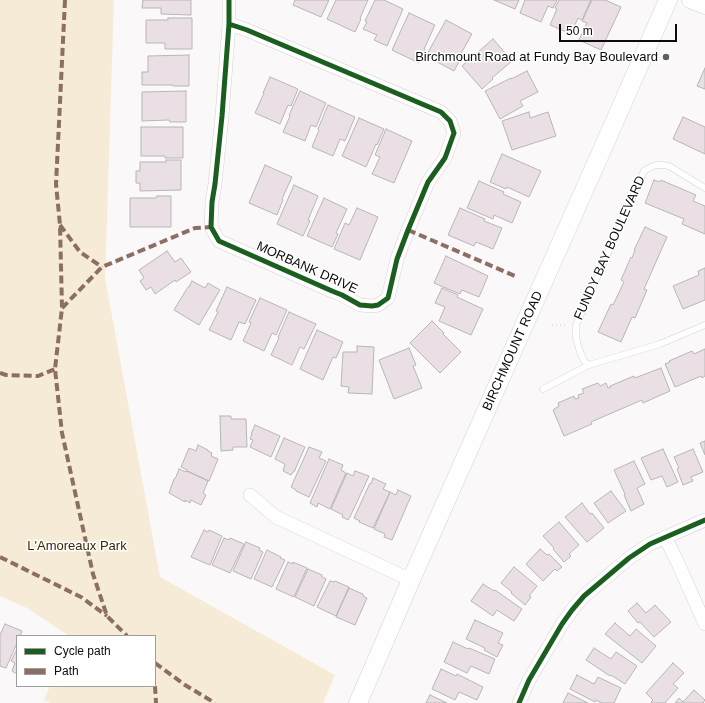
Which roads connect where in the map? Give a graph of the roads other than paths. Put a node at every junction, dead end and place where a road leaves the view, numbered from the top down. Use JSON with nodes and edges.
{"nodes":[{"id":1,"x":229,"y":0,"type":"edge"},
{"id":2,"x":668,"y":0,"type":"edge"},
{"id":3,"x":690,"y":0,"type":"edge"},
{"id":4,"x":705,"y":6,"type":"edge"},
{"id":5,"x":229,"y":24,"type":"junction"},
{"id":6,"x":705,"y":188,"type":"edge"},
{"id":7,"x":705,"y":324,"type":"edge"},
{"id":8,"x":589,"y":365,"type":"junction"},
{"id":9,"x":543,"y":389,"type":"dead end"},
{"id":10,"x":250,"y":495,"type":"dead end"},
{"id":11,"x":705,"y":520,"type":"edge"},
{"id":12,"x":665,"y":537,"type":"junction"},
{"id":13,"x":411,"y":580,"type":"junction"},
{"id":14,"x":705,"y":624,"type":"edge"},
{"id":15,"x":358,"y":703,"type":"edge"},
{"id":16,"x":519,"y":703,"type":"edge"}],
"edges":[{"from":1,"to":5,"type":"street","name":"MORBANK DRIVE"},
{"from":2,"to":13,"type":"main road","name":"BIRCHMOUNT ROAD"},
{"from":3,"to":4,"type":"street"},
{"from":5,"to":5,"type":"street","name":"MORBANK DRIVE"},
{"from":6,"to":8,"type":"lane","name":"FUNDY BAY BOULEVARD"},
{"from":7,"to":8,"type":"lane"},
{"from":8,"to":9,"type":"lane"},
{"from":10,"to":13,"type":"street"},
{"from":11,"to":12,"type":"street"},
{"from":12,"to":14,"type":"street"},
{"from":12,"to":16,"type":"street"},
{"from":13,"to":15,"type":"main road","name":"BIRCHMOUNT ROAD"}]}
